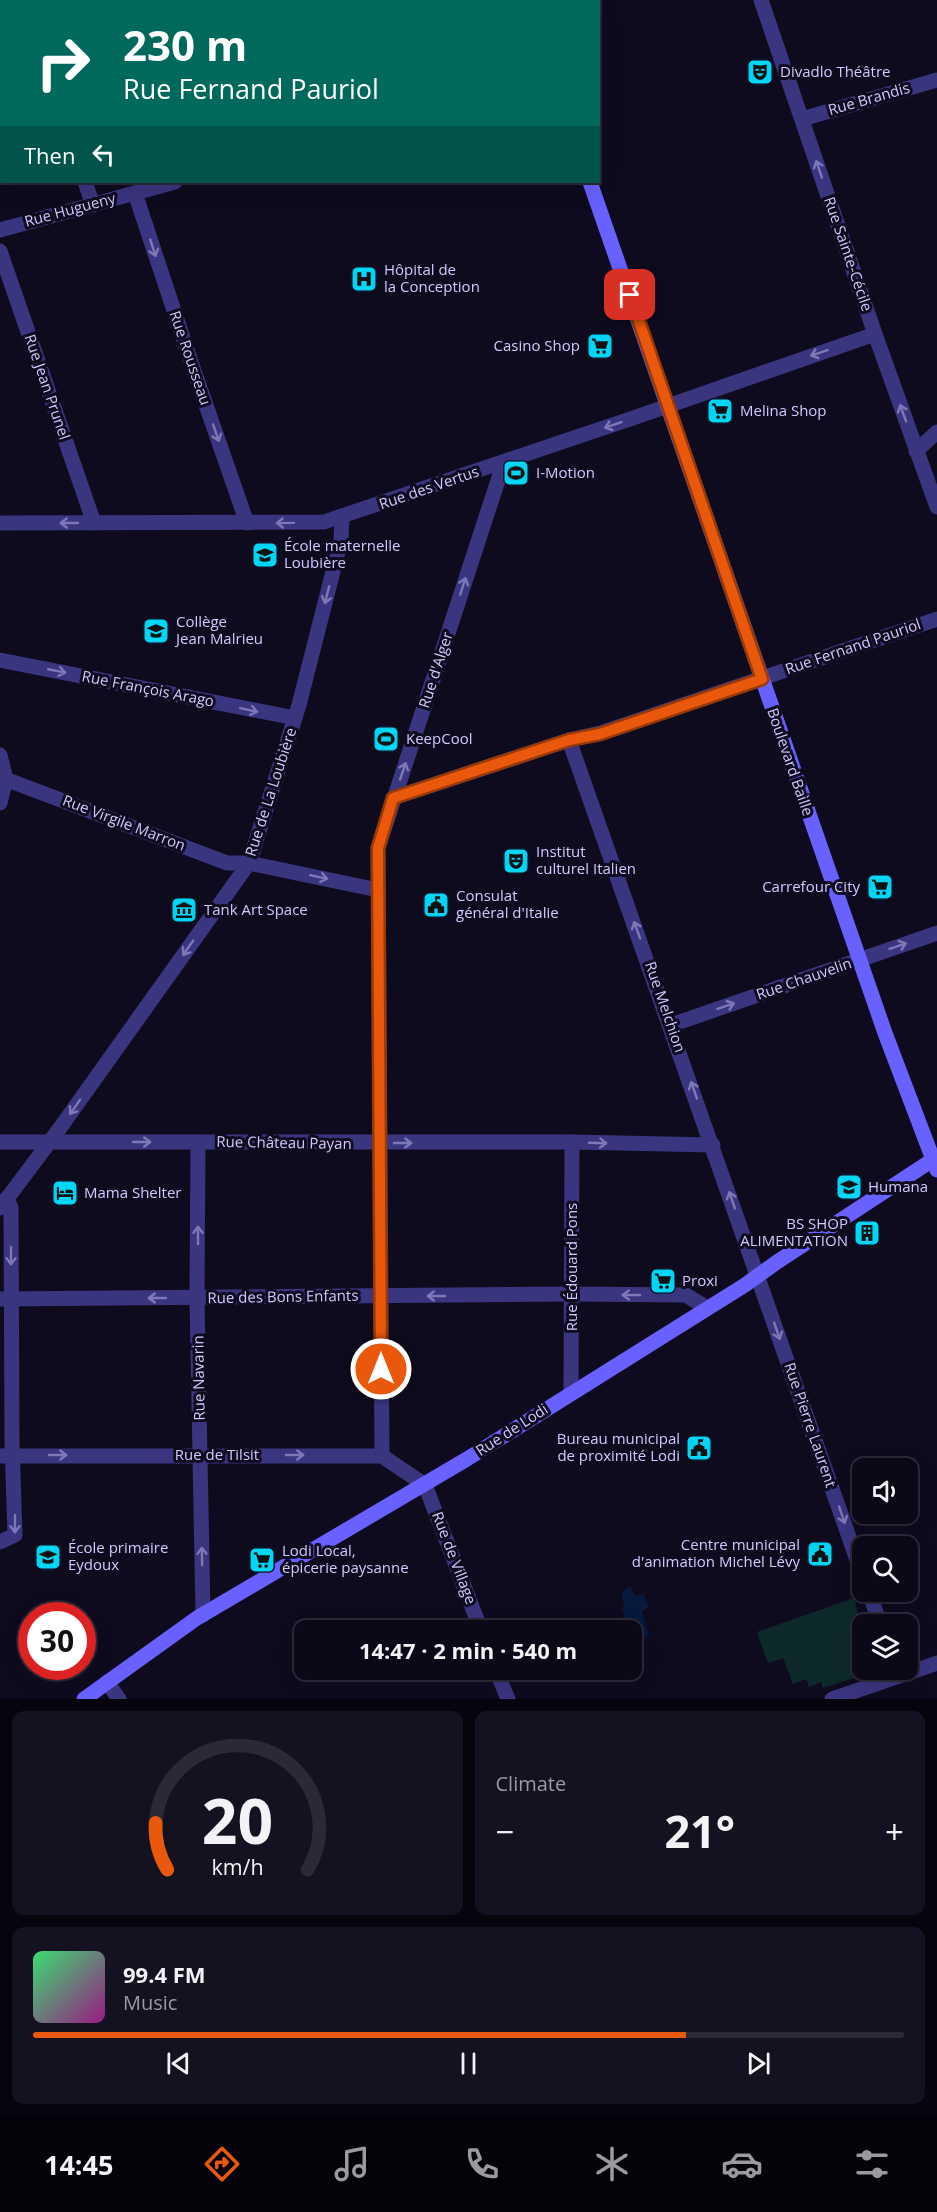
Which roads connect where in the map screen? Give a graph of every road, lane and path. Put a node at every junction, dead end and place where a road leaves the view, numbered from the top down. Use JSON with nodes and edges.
{"nodes":[{"id":1,"x":760,"y":0,"type":"edge"},
{"id":2,"x":936,"y":82,"type":"edge"},
{"id":3,"x":802,"y":119,"type":"junction"},
{"id":4,"x":86,"y":183,"type":"edge"},
{"id":5,"x":172,"y":183,"type":"edge"},
{"id":6,"x":591,"y":183,"type":"edge"},
{"id":7,"x":135,"y":193,"type":"junction"},
{"id":8,"x":93,"y":205,"type":"junction"},
{"id":9,"x":0,"y":230,"type":"edge"},
{"id":10,"x":0,"y":251,"type":"edge"},
{"id":11,"x":874,"y":334,"type":"junction"},
{"id":12,"x":668,"y":406,"type":"junction"},
{"id":13,"x":937,"y":432,"type":"edge"},
{"id":14,"x":916,"y":451,"type":"junction"},
{"id":15,"x":504,"y":462,"type":"junction"},
{"id":16,"x":937,"y":507,"type":"edge"},
{"id":17,"x":342,"y":518,"type":"junction"},
{"id":18,"x":0,"y":523,"type":"edge"},
{"id":19,"x":94,"y":523,"type":"junction"},
{"id":20,"x":247,"y":523,"type":"junction"},
{"id":21,"x":937,"y":619,"type":"edge"},
{"id":22,"x":0,"y":660,"type":"edge"},
{"id":23,"x":762,"y":679,"type":"junction"},
{"id":24,"x":295,"y":718,"type":"junction"},
{"id":25,"x":569,"y":740,"type":"junction"},
{"id":26,"x":0,"y":755,"type":"edge"},
{"id":27,"x":3,"y":778,"type":"edge"},
{"id":28,"x":393,"y":798,"type":"junction"},
{"id":29,"x":0,"y":803,"type":"edge"},
{"id":30,"x":249,"y":862,"type":"junction"},
{"id":31,"x":378,"y":890,"type":"junction"},
{"id":32,"x":937,"y":933,"type":"edge"},
{"id":33,"x":860,"y":959,"type":"junction"},
{"id":34,"x":671,"y":1025,"type":"junction"},
{"id":35,"x":0,"y":1142,"type":"edge"},
{"id":36,"x":198,"y":1142,"type":"junction"},
{"id":37,"x":572,"y":1142,"type":"junction"},
{"id":38,"x":48,"y":1143,"type":"junction"},
{"id":39,"x":380,"y":1143,"type":"junction"},
{"id":40,"x":713,"y":1145,"type":"junction"},
{"id":41,"x":936,"y":1162,"type":"edge"},
{"id":42,"x":3,"y":1203,"type":"edge"},
{"id":43,"x":758,"y":1276,"type":"junction"},
{"id":44,"x":572,"y":1294,"type":"junction"},
{"id":45,"x":381,"y":1296,"type":"junction"},
{"id":46,"x":197,"y":1298,"type":"junction"},
{"id":47,"x":5,"y":1299,"type":"edge"},
{"id":48,"x":707,"y":1308,"type":"junction"},
{"id":49,"x":571,"y":1392,"type":"junction"},
{"id":50,"x":200,"y":1455,"type":"junction"},
{"id":51,"x":6,"y":1456,"type":"edge"},
{"id":52,"x":382,"y":1456,"type":"junction"},
{"id":53,"x":425,"y":1485,"type":"junction"},
{"id":54,"x":0,"y":1542,"type":"edge"},
{"id":55,"x":852,"y":1545,"type":"edge"},
{"id":56,"x":203,"y":1615,"type":"junction"},
{"id":57,"x":478,"y":1620,"type":"edge"},
{"id":58,"x":937,"y":1663,"type":"edge"},
{"id":59,"x":918,"y":1668,"type":"edge"},
{"id":60,"x":500,"y":1680,"type":"edge"},
{"id":61,"x":880,"y":1680,"type":"edge"},
{"id":62,"x":107,"y":1682,"type":"junction"},
{"id":63,"x":84,"y":1699,"type":"edge"},
{"id":64,"x":118,"y":1699,"type":"edge"},
{"id":65,"x":508,"y":1699,"type":"edge"},
{"id":66,"x":832,"y":1699,"type":"edge"}],
"edges":[{"from":1,"to":3,"type":"street","name":"Rue Sainte-Cécile"},
{"from":2,"to":3,"type":"street","name":"Rue Brandis"},
{"from":11,"to":3,"type":"street","name":"Rue Sainte-Cécile","one_way":true},
{"from":4,"to":8,"type":"street"},
{"from":5,"to":7,"type":"street","name":"Rue Hugueny"},
{"from":6,"to":12,"type":"main road","name":"Boulevard Baille"},
{"from":7,"to":8,"type":"street","name":"Rue Hugueny"},
{"from":7,"to":20,"type":"street","name":"Rue Rousseau","one_way":true},
{"from":8,"to":9,"type":"street","name":"Rue Hugueny"},
{"from":10,"to":19,"type":"street","name":"Rue Jean Prunel"},
{"from":11,"to":12,"type":"street","name":"Rue des Vertus","one_way":true},
{"from":14,"to":11,"type":"street","name":"Rue Sainte-Cécile","one_way":true},
{"from":12,"to":15,"type":"street","name":"Rue des Vertus","one_way":true},
{"from":12,"to":23,"type":"main road","name":"Boulevard Baille"},
{"from":13,"to":14,"type":"street"},
{"from":14,"to":16,"type":"street","name":"Rue Sainte-Cécile"},
{"from":15,"to":17,"type":"street","name":"Rue des Vertus"},
{"from":28,"to":15,"type":"street","name":"Rue d'Alger","one_way":true},
{"from":17,"to":20,"type":"street","name":"Rue des Vertus","one_way":true},
{"from":17,"to":24,"type":"street","name":"Rue de La Loubière","one_way":true},
{"from":19,"to":18,"type":"street","name":"Rue des Vertus","one_way":true},
{"from":19,"to":20,"type":"street","name":"Rue des Vertus"},
{"from":21,"to":23,"type":"street","name":"Rue Fernand Pauriol"},
{"from":22,"to":24,"type":"street","name":"Rue François Arago","one_way":true},
{"from":23,"to":25,"type":"street","name":"Rue Fernand Pauriol"},
{"from":23,"to":33,"type":"main road","name":"Boulevard Baille"},
{"from":24,"to":30,"type":"street","name":"Rue de La Loubière"},
{"from":25,"to":28,"type":"street","name":"Rue Fernand Pauriol"},
{"from":34,"to":25,"type":"street","name":"Rue Melchion","one_way":true},
{"from":26,"to":27,"type":"street"},
{"from":27,"to":29,"type":"street"},
{"from":27,"to":30,"type":"street","name":"Rue Virgile Marron"},
{"from":28,"to":31,"type":"street","name":"Rue d'Alger"},
{"from":30,"to":31,"type":"street","name":"Rue Virgile Marron","one_way":true},
{"from":30,"to":38,"type":"street","name":"Rue de La Loubière","one_way":true},
{"from":31,"to":39,"type":"street","name":"Rue d'Alger"},
{"from":33,"to":32,"type":"street","name":"Rue Chauvelin","one_way":true},
{"from":34,"to":33,"type":"street","name":"Rue Chauvelin","one_way":true},
{"from":33,"to":41,"type":"main road","name":"Boulevard Baille"},
{"from":40,"to":34,"type":"street","name":"Rue Melchion","one_way":true},
{"from":35,"to":38,"type":"street","name":"Rue Château Payan"},
{"from":38,"to":36,"type":"street","name":"Rue Château Payan","one_way":true},
{"from":36,"to":39,"type":"street","name":"Rue Château Payan"},
{"from":46,"to":36,"type":"street","name":"Rue Navarin","one_way":true},
{"from":39,"to":37,"type":"street","name":"Rue Château Payan","one_way":true},
{"from":37,"to":40,"type":"street","name":"Rue Château Payan","one_way":true},
{"from":37,"to":44,"type":"street","name":"Rue Édouard Pons"},
{"from":38,"to":42,"type":"street","name":"Rue de La Loubière"},
{"from":39,"to":45,"type":"street","name":"Rue d'Alger"},
{"from":43,"to":40,"type":"street","name":"Rue Melchion","one_way":true},
{"from":41,"to":43,"type":"main road","name":"Rue de Lodi"},
{"from":42,"to":47,"type":"street","one_way":true},
{"from":43,"to":48,"type":"main road","name":"Rue de Lodi"},
{"from":43,"to":55,"type":"street","name":"Rue Pierre Laurent","one_way":true},
{"from":44,"to":45,"type":"street","name":"Rue des Bons Enfants","one_way":true},
{"from":48,"to":44,"type":"street","name":"Rue des Bons Enfants","one_way":true},
{"from":44,"to":49,"type":"street","name":"Rue Édouard Pons"},
{"from":45,"to":46,"type":"street","name":"Rue des Bons Enfants"},
{"from":45,"to":52,"type":"street","name":"Rue d'Alger"},
{"from":46,"to":47,"type":"street","name":"Rue des Bons Enfants","one_way":true},
{"from":46,"to":50,"type":"street","name":"Rue Navarin"},
{"from":47,"to":51,"type":"street"},
{"from":48,"to":49,"type":"main road","name":"Rue de Lodi"},
{"from":49,"to":53,"type":"main road","name":"Rue de Lodi"},
{"from":51,"to":50,"type":"street","name":"Rue de Tilsit","one_way":true},
{"from":50,"to":52,"type":"street","name":"Rue de Tilsit","one_way":true},
{"from":56,"to":50,"type":"street","name":"Rue Navarin","one_way":true},
{"from":51,"to":54,"type":"street","one_way":true},
{"from":52,"to":53,"type":"street"},
{"from":53,"to":56,"type":"main road","name":"Rue de Lodi"},
{"from":53,"to":57,"type":"street","name":"Rue de Village"},
{"from":56,"to":62,"type":"main road","name":"Rue de Lodi"},
{"from":58,"to":59,"type":"street"},
{"from":60,"to":65,"type":"street"},
{"from":61,"to":66,"type":"street"},
{"from":62,"to":63,"type":"main road","name":"Rue de Lodi"},
{"from":62,"to":64,"type":"street"}]}
